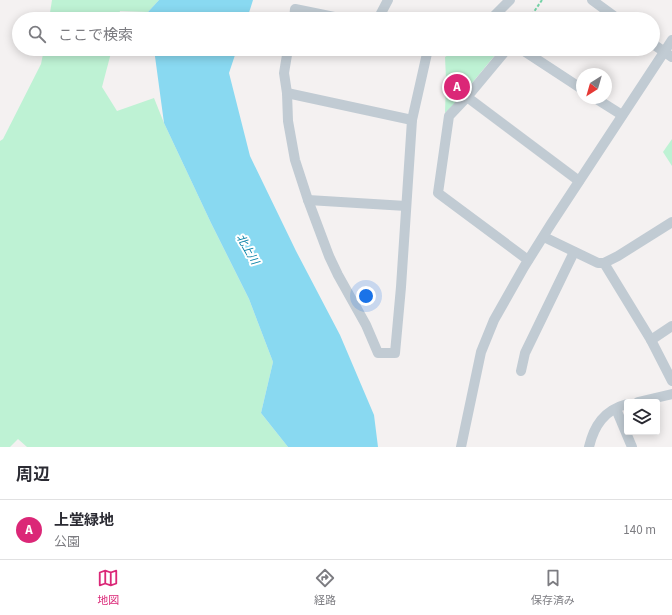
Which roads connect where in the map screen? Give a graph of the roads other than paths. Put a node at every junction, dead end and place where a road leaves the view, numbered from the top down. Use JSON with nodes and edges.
{"nodes":[{"id":1,"x":388,"y":0,"type":"edge"},
{"id":2,"x":592,"y":0,"type":"edge"},
{"id":3,"x":509,"y":1,"type":"edge"},
{"id":4,"x":295,"y":9,"type":"edge"},
{"id":5,"x":310,"y":12,"type":"edge"},
{"id":6,"x":382,"y":12,"type":"edge"},
{"id":7,"x":497,"y":12,"type":"edge"},
{"id":8,"x":608,"y":12,"type":"edge"},
{"id":9,"x":672,"y":40,"type":"edge"},
{"id":10,"x":668,"y":54,"type":"edge"},
{"id":11,"x":287,"y":56,"type":"edge"},
{"id":12,"x":426,"y":56,"type":"edge"},
{"id":13,"x":501,"y":56,"type":"edge"},
{"id":14,"x":532,"y":56,"type":"edge"},
{"id":15,"x":576,"y":85,"type":"edge"},
{"id":16,"x":286,"y":93,"type":"junction"},
{"id":17,"x":467,"y":97,"type":"junction"},
{"id":18,"x":605,"y":104,"type":"edge"},
{"id":19,"x":622,"y":115,"type":"junction"},
{"id":20,"x":412,"y":120,"type":"junction"},
{"id":21,"x":578,"y":182,"type":"junction"},
{"id":22,"x":308,"y":200,"type":"junction"},
{"id":23,"x":406,"y":206,"type":"junction"},
{"id":24,"x":672,"y":222,"type":"edge"},
{"id":25,"x":544,"y":237,"type":"junction"},
{"id":26,"x":574,"y":252,"type":"junction"},
{"id":27,"x":528,"y":260,"type":"junction"},
{"id":28,"x":604,"y":263,"type":"junction"},
{"id":29,"x":672,"y":326,"type":"edge"},
{"id":30,"x":651,"y":340,"type":"junction"},
{"id":31,"x":521,"y":371,"type":"dead end"},
{"id":32,"x":672,"y":381,"type":"edge"},
{"id":33,"x":672,"y":394,"type":"edge"},
{"id":34,"x":651,"y":399,"type":"edge"},
{"id":35,"x":624,"y":405,"type":"edge"},
{"id":36,"x":616,"y":409,"type":"junction"},
{"id":37,"x":461,"y":447,"type":"edge"},
{"id":38,"x":589,"y":447,"type":"edge"},
{"id":39,"x":632,"y":447,"type":"edge"}],
"edges":[{"from":1,"to":6,"type":"street"},
{"from":2,"to":8,"type":"street"},
{"from":3,"to":7,"type":"street"},
{"from":4,"to":5,"type":"street"},
{"from":9,"to":10,"type":"street"},
{"from":10,"to":19,"type":"street"},
{"from":11,"to":16,"type":"street"},
{"from":12,"to":20,"type":"street"},
{"from":13,"to":17,"type":"street"},
{"from":14,"to":15,"type":"street"},
{"from":16,"to":20,"type":"street"},
{"from":16,"to":22,"type":"street"},
{"from":17,"to":21,"type":"street"},
{"from":17,"to":27,"type":"street"},
{"from":18,"to":19,"type":"street"},
{"from":19,"to":21,"type":"street"},
{"from":20,"to":23,"type":"street"},
{"from":21,"to":25,"type":"street"},
{"from":22,"to":23,"type":"street"},
{"from":22,"to":23,"type":"street"},
{"from":24,"to":28,"type":"street"},
{"from":25,"to":26,"type":"street"},
{"from":25,"to":27,"type":"street"},
{"from":26,"to":28,"type":"street"},
{"from":26,"to":31,"type":"street"},
{"from":27,"to":37,"type":"street"},
{"from":28,"to":30,"type":"street"},
{"from":29,"to":30,"type":"street"},
{"from":30,"to":32,"type":"street"},
{"from":33,"to":34,"type":"street"},
{"from":35,"to":36,"type":"street"},
{"from":36,"to":38,"type":"street"},
{"from":36,"to":39,"type":"street"}]}
